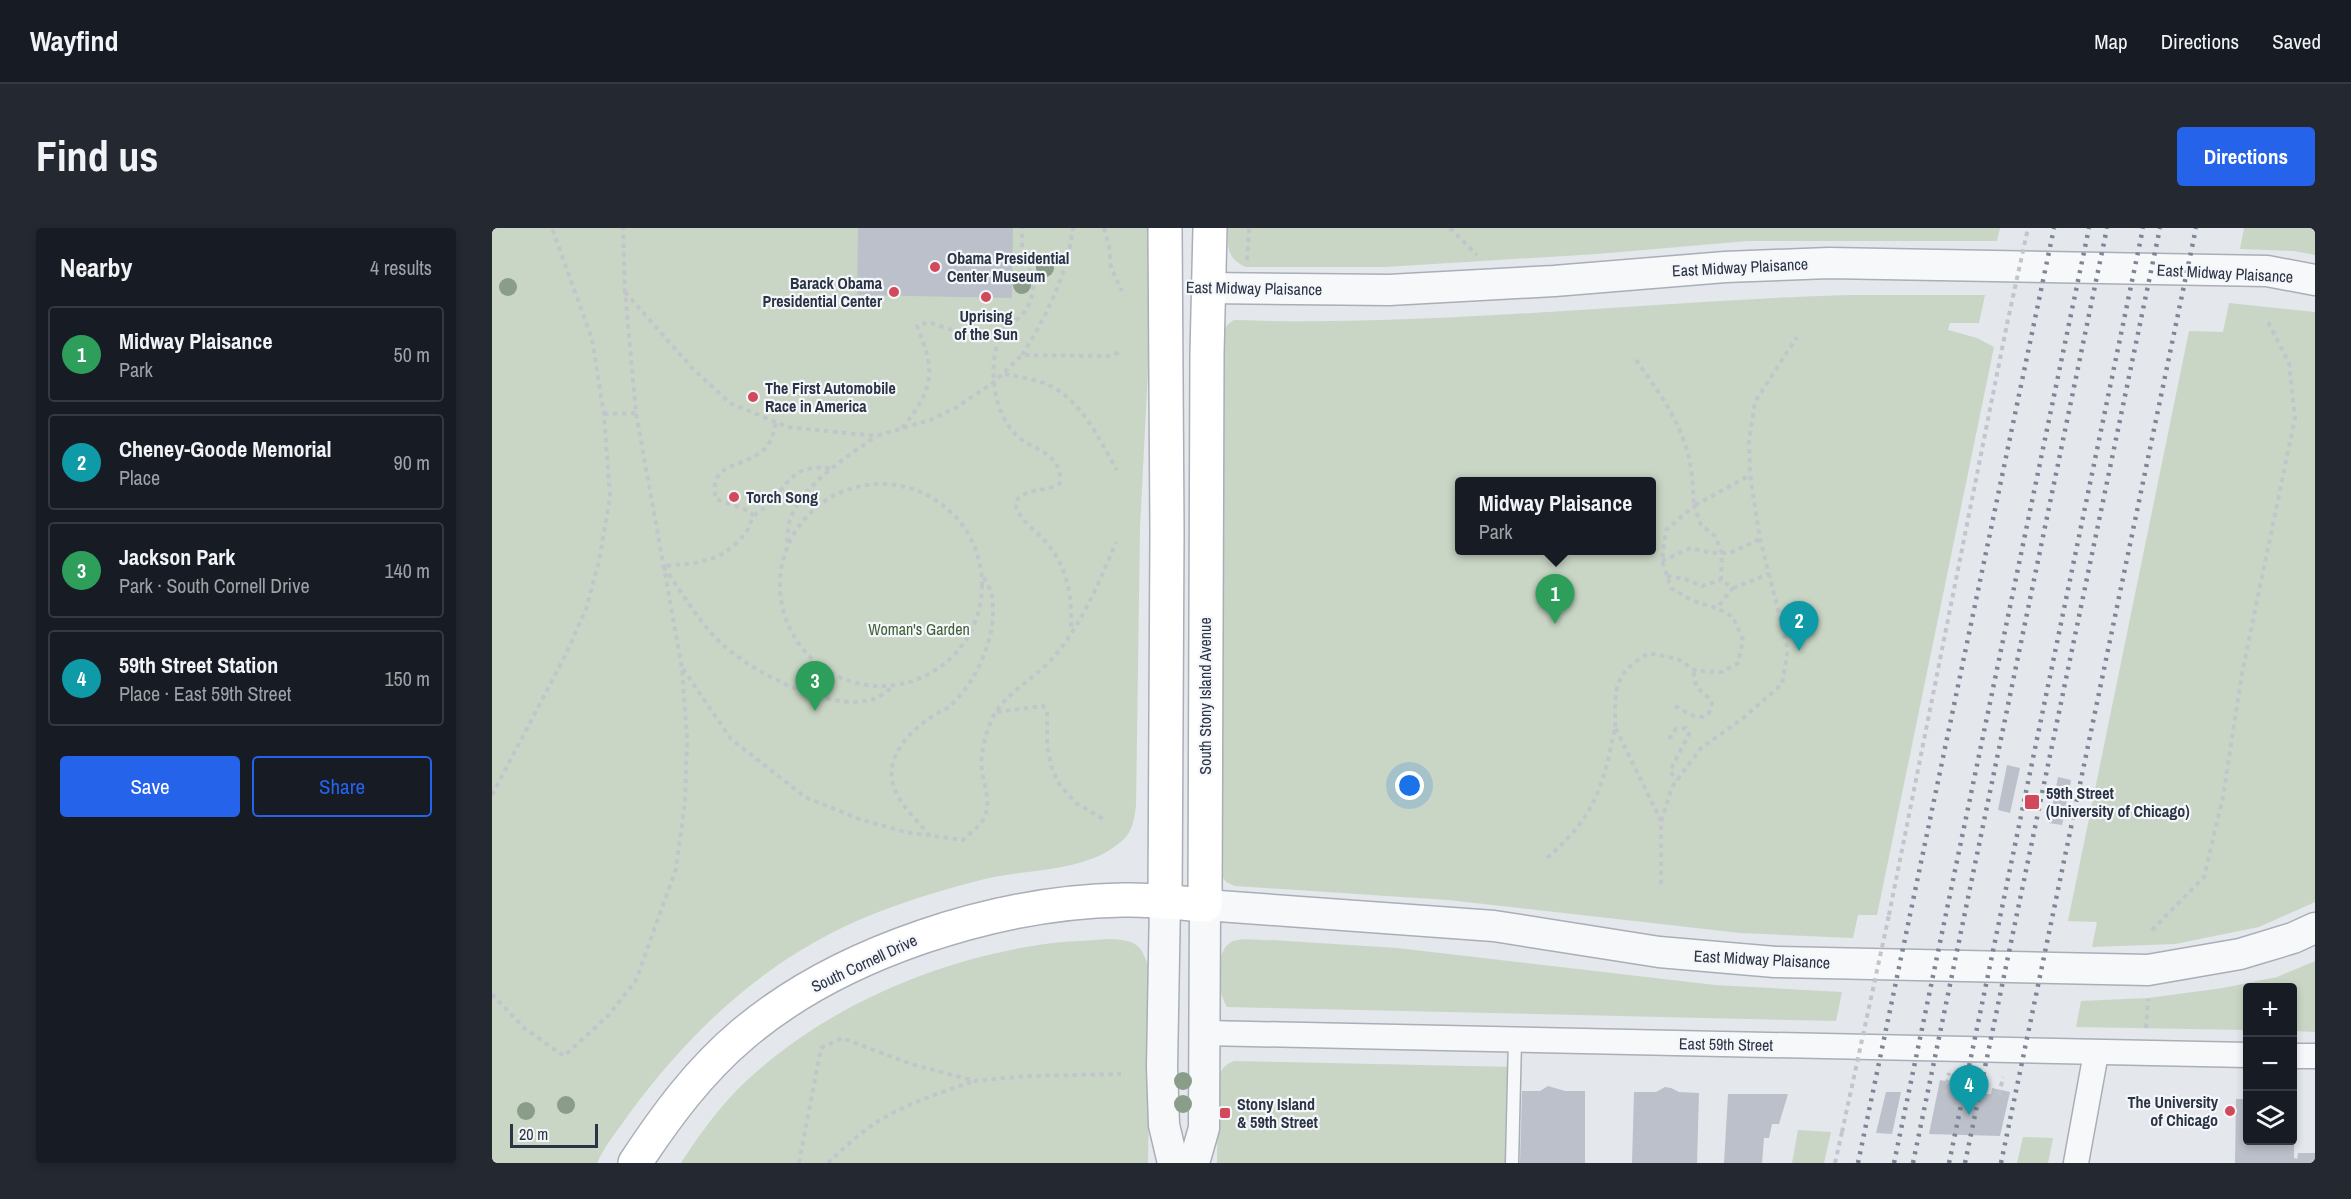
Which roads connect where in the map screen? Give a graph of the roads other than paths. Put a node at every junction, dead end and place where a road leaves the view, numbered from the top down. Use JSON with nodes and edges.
{"nodes":[{"id":1,"x":1165,"y":228,"type":"edge"},
{"id":2,"x":1210,"y":228,"type":"edge"},
{"id":3,"x":2315,"y":280,"type":"edge"},
{"id":4,"x":1164,"y":287,"type":"junction"},
{"id":5,"x":1209,"y":288,"type":"junction"},
{"id":6,"x":1165,"y":902,"type":"junction"},
{"id":7,"x":1205,"y":905,"type":"junction"},
{"id":8,"x":2315,"y":928,"type":"edge"},
{"id":9,"x":1205,"y":1033,"type":"junction"},
{"id":10,"x":1515,"y":1039,"type":"junction"},
{"id":11,"x":2096,"y":1053,"type":"junction"},
{"id":12,"x":2243,"y":1055,"type":"edge"},
{"id":13,"x":2297,"y":1056,"type":"edge"},
{"id":14,"x":2315,"y":1056,"type":"edge"},
{"id":15,"x":635,"y":1163,"type":"edge"},
{"id":16,"x":1173,"y":1163,"type":"edge"},
{"id":17,"x":1194,"y":1163,"type":"edge"},
{"id":18,"x":1512,"y":1163,"type":"edge"},
{"id":19,"x":2076,"y":1163,"type":"edge"}],
"edges":[{"from":1,"to":4,"type":"main road"},
{"from":2,"to":5,"type":"main road","name":"South Stony Island Avenue"},
{"from":3,"to":5,"type":"street","name":"East Midway Plaisance"},
{"from":4,"to":5,"type":"main road","name":"East Midway Plaisance"},
{"from":4,"to":6,"type":"main road"},
{"from":5,"to":7,"type":"main road","name":"South Stony Island Avenue"},
{"from":6,"to":7,"type":"main road","name":"South Cornell Drive"},
{"from":6,"to":15,"type":"main road","name":"South Cornell Drive"},
{"from":6,"to":16,"type":"street"},
{"from":7,"to":8,"type":"street","name":"East Midway Plaisance"},
{"from":7,"to":9,"type":"street","name":"South Stony Island Avenue"},
{"from":9,"to":10,"type":"street","name":"East 59th Street"},
{"from":9,"to":17,"type":"street","name":"South Stony Island Avenue"},
{"from":10,"to":11,"type":"street","name":"East 59th Street"},
{"from":10,"to":18,"type":"lane"},
{"from":11,"to":12,"type":"street","name":"East 59th Street"},
{"from":11,"to":19,"type":"street"},
{"from":13,"to":14,"type":"street"}]}
